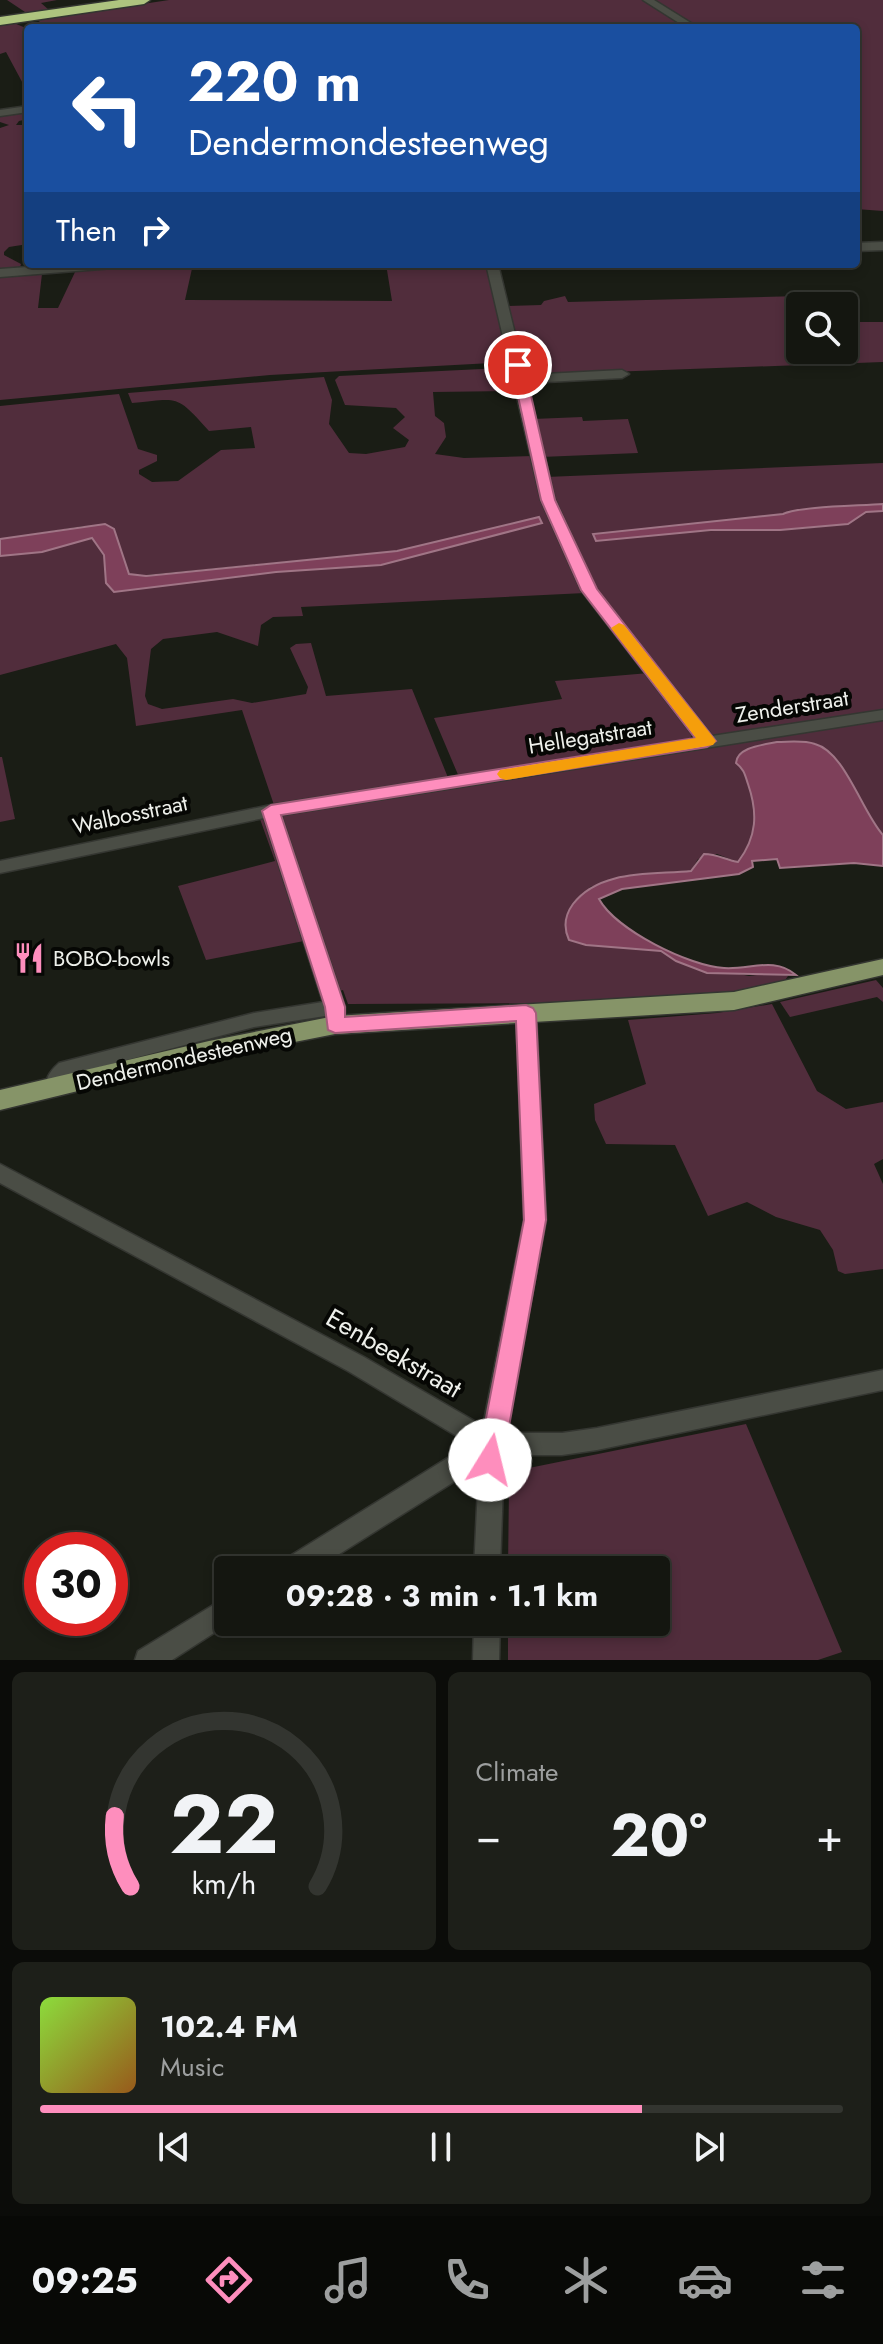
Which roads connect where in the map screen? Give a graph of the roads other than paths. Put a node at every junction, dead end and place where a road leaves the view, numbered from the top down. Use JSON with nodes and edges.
{"nodes":[{"id":1,"x":144,"y":0,"type":"edge"},
{"id":2,"x":648,"y":0,"type":"edge"},
{"id":3,"x":80,"y":4,"type":"edge"},
{"id":4,"x":0,"y":12,"type":"edge"},
{"id":5,"x":0,"y":21,"type":"edge"},
{"id":6,"x":687,"y":24,"type":"edge"},
{"id":7,"x":24,"y":110,"type":"edge"},
{"id":8,"x":0,"y":113,"type":"edge"},
{"id":9,"x":883,"y":246,"type":"edge"},
{"id":10,"x":860,"y":247,"type":"edge"},
{"id":11,"x":63,"y":268,"type":"edge"},
{"id":12,"x":493,"y":268,"type":"edge"},
{"id":13,"x":0,"y":273,"type":"edge"},
{"id":14,"x":622,"y":374,"type":"dead end"},
{"id":15,"x":521,"y":379,"type":"junction"},
{"id":16,"x":883,"y":715,"type":"edge"},
{"id":17,"x":707,"y":741,"type":"junction"},
{"id":18,"x":271,"y":811,"type":"junction"},
{"id":19,"x":0,"y":867,"type":"edge"},
{"id":20,"x":881,"y":970,"type":"edge"},
{"id":21,"x":526,"y":1013,"type":"junction"},
{"id":22,"x":335,"y":1016,"type":"junction"},
{"id":23,"x":0,"y":1100,"type":"edge"},
{"id":24,"x":0,"y":1173,"type":"edge"},
{"id":25,"x":883,"y":1380,"type":"edge"},
{"id":26,"x":492,"y":1444,"type":"junction"},
{"id":27,"x":313,"y":1556,"type":"edge"},
{"id":28,"x":488,"y":1556,"type":"edge"},
{"id":29,"x":214,"y":1618,"type":"edge"},
{"id":30,"x":487,"y":1636,"type":"edge"},
{"id":31,"x":148,"y":1660,"type":"edge"},
{"id":32,"x":486,"y":1660,"type":"edge"}],
"edges":[{"from":1,"to":3,"type":"highway"},
{"from":2,"to":6,"type":"street"},
{"from":3,"to":4,"type":"highway"},
{"from":3,"to":5,"type":"highway"},
{"from":7,"to":8,"type":"street"},
{"from":9,"to":10,"type":"street"},
{"from":11,"to":13,"type":"street"},
{"from":12,"to":15,"type":"street","name":"Hellegatstraat"},
{"from":14,"to":15,"type":"street"},
{"from":15,"to":17,"type":"street","name":"Hellegatstraat"},
{"from":16,"to":17,"type":"street","name":"Zenderstraat"},
{"from":17,"to":18,"type":"street","name":"Hellegatstraat"},
{"from":18,"to":19,"type":"street","name":"Walbosstraat"},
{"from":18,"to":22,"type":"street"},
{"from":20,"to":21,"type":"main road","name":"Dendermondesteenweg"},
{"from":21,"to":22,"type":"main road","name":"Dendermondesteenweg"},
{"from":21,"to":26,"type":"street"},
{"from":22,"to":23,"type":"main road","name":"Dendermondesteenweg"},
{"from":24,"to":26,"type":"street","name":"Eenbeekstraat"},
{"from":25,"to":26,"type":"street"},
{"from":26,"to":27,"type":"street"},
{"from":26,"to":28,"type":"street"},
{"from":29,"to":31,"type":"street"},
{"from":30,"to":32,"type":"street"}]}
